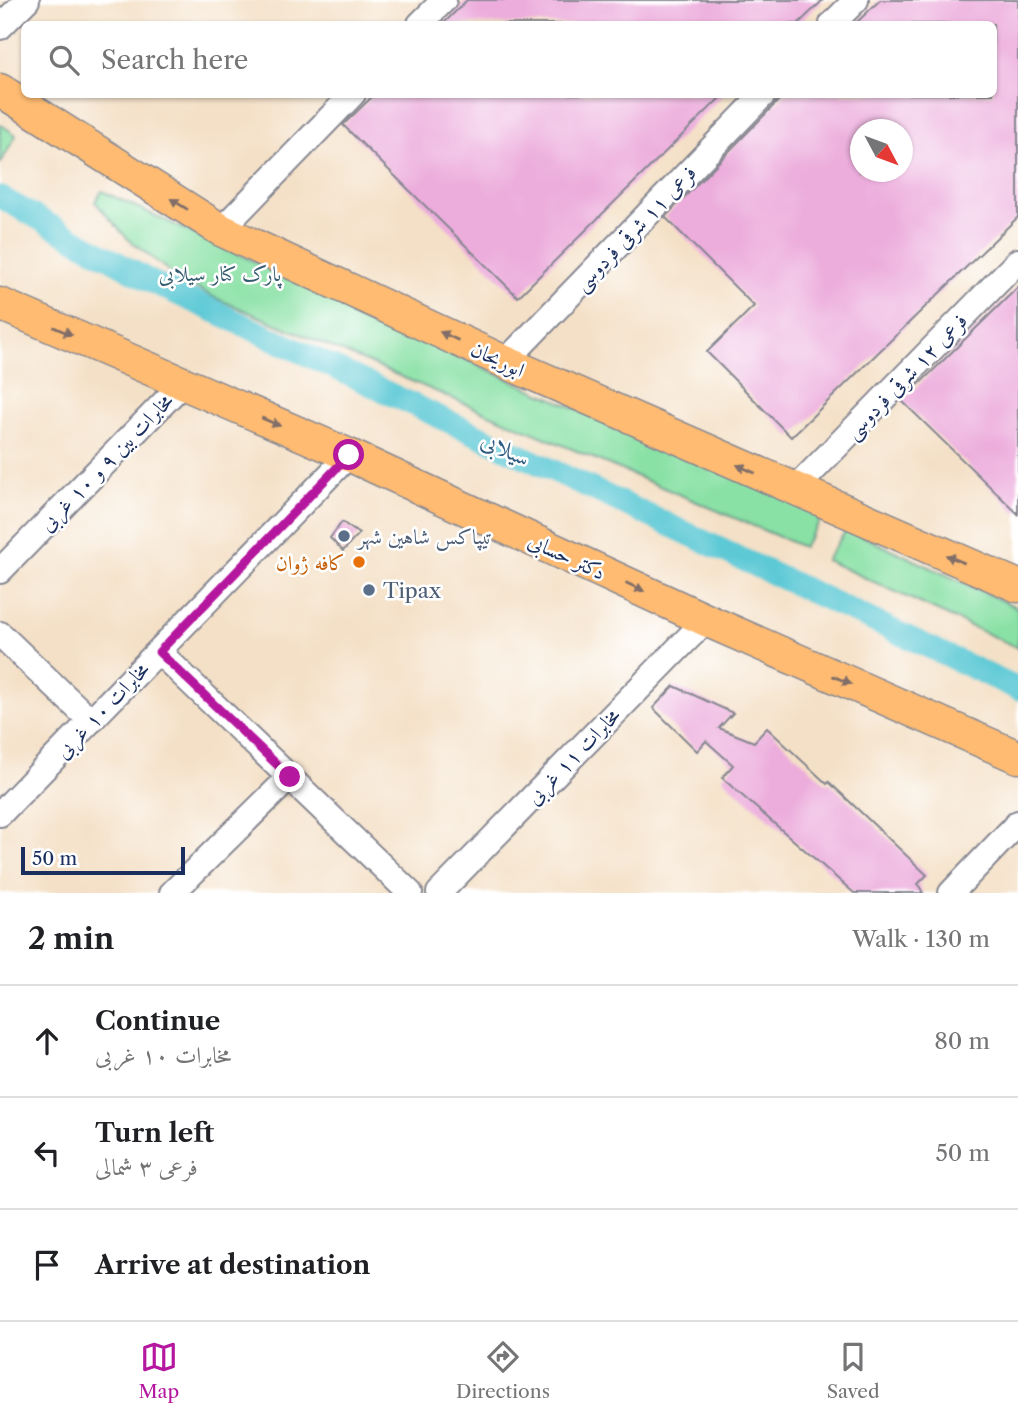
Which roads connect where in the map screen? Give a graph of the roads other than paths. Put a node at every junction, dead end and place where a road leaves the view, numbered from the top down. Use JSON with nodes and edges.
{"nodes":[{"id":1,"x":27,"y":0,"type":"edge"},
{"id":2,"x":444,"y":0,"type":"edge"},
{"id":3,"x":856,"y":0,"type":"edge"},
{"id":4,"x":423,"y":21,"type":"edge"},
{"id":5,"x":835,"y":21,"type":"edge"},
{"id":6,"x":0,"y":27,"type":"edge"},
{"id":7,"x":0,"y":90,"type":"edge"},
{"id":8,"x":349,"y":98,"type":"edge"},
{"id":9,"x":760,"y":98,"type":"edge"},
{"id":10,"x":221,"y":230,"type":"junction"},
{"id":11,"x":1018,"y":261,"type":"edge"},
{"id":12,"x":0,"y":304,"type":"edge"},
{"id":13,"x":505,"y":362,"type":"junction"},
{"id":14,"x":183,"y":383,"type":"junction"},
{"id":15,"x":349,"y":455,"type":"junction"},
{"id":16,"x":794,"y":490,"type":"junction"},
{"id":17,"x":0,"y":571,"type":"edge"},
{"id":18,"x":1018,"y":586,"type":"edge"},
{"id":19,"x":706,"y":620,"type":"junction"},
{"id":20,"x":0,"y":634,"type":"edge"},
{"id":21,"x":159,"y":652,"type":"junction"},
{"id":22,"x":91,"y":721,"type":"junction"},
{"id":23,"x":1018,"y":757,"type":"edge"},
{"id":24,"x":290,"y":777,"type":"junction"},
{"id":25,"x":0,"y":814,"type":"edge"},
{"id":26,"x":1018,"y":823,"type":"edge"},
{"id":27,"x":172,"y":893,"type":"edge"},
{"id":28,"x":410,"y":893,"type":"edge"},
{"id":29,"x":439,"y":893,"type":"edge"},
{"id":30,"x":951,"y":893,"type":"edge"}],
"edges":[{"from":1,"to":6,"type":"street"},
{"from":2,"to":4,"type":"street"},
{"from":3,"to":5,"type":"street"},
{"from":10,"to":7,"type":"main road","name":"ابوریحان","one_way":true},
{"from":8,"to":10,"type":"street"},
{"from":9,"to":13,"type":"street","name":"فرعی ۱۱ شرقی فردوسی"},
{"from":13,"to":10,"type":"main road","name":"ابوریحان","one_way":true},
{"from":11,"to":16,"type":"street","name":"فرعی ۱۲ شرقی فردوسی"},
{"from":12,"to":14,"type":"main road","name":"دکتر حسابی","one_way":true},
{"from":16,"to":13,"type":"main road","name":"ابوریحان","one_way":true},
{"from":14,"to":15,"type":"main road","name":"دکتر حسابی","one_way":true},
{"from":14,"to":17,"type":"street","name":"مخابرات بین ۹ و ۱۰ غربی"},
{"from":15,"to":19,"type":"main road","name":"دکتر حسابی","one_way":true},
{"from":15,"to":21,"type":"street","name":"مخابرات ۱۰ غربی"},
{"from":18,"to":16,"type":"main road","name":"ابوریحان","one_way":true},
{"from":19,"to":23,"type":"main road","name":"دکتر حسابی","one_way":true},
{"from":19,"to":29,"type":"street","name":"مخابرات ۱۱ غربی"},
{"from":20,"to":22,"type":"street"},
{"from":21,"to":22,"type":"street","name":"مخابرات ۱۰ غربی"},
{"from":21,"to":24,"type":"street"},
{"from":22,"to":25,"type":"street","name":"مخابرات ۱۰ غربی"},
{"from":24,"to":27,"type":"street"},
{"from":24,"to":28,"type":"street"},
{"from":26,"to":30,"type":"street"}]}
